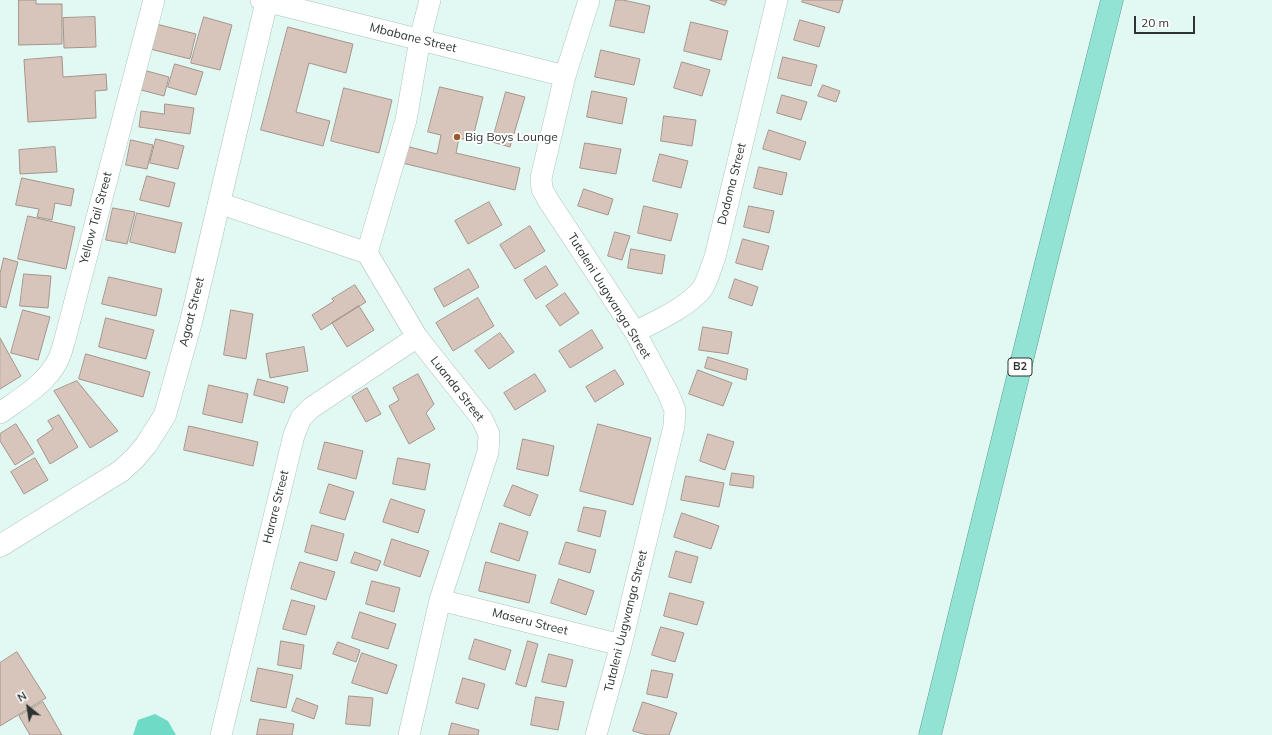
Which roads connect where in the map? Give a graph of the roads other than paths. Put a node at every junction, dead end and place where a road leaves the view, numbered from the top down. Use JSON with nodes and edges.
{"nodes":[{"id":1,"x":154,"y":0,"type":"edge"},
{"id":2,"x":265,"y":0,"type":"edge"},
{"id":3,"x":430,"y":0,"type":"edge"},
{"id":4,"x":589,"y":0,"type":"edge"},
{"id":5,"x":777,"y":0,"type":"edge"},
{"id":6,"x":1100,"y":0,"type":"edge"},
{"id":7,"x":1112,"y":0,"type":"edge"},
{"id":8,"x":420,"y":40,"type":"junction"},
{"id":9,"x":565,"y":76,"type":"junction"},
{"id":10,"x":219,"y":203,"type":"junction"},
{"id":11,"x":367,"y":252,"type":"junction"},
{"id":12,"x":635,"y":332,"type":"junction"},
{"id":13,"x":417,"y":337,"type":"junction"},
{"id":14,"x":0,"y":413,"type":"edge"},
{"id":15,"x":0,"y":546,"type":"edge"},
{"id":16,"x":440,"y":600,"type":"junction"},
{"id":17,"x":621,"y":644,"type":"junction"},
{"id":18,"x":220,"y":735,"type":"edge"},
{"id":19,"x":409,"y":735,"type":"edge"},
{"id":20,"x":596,"y":735,"type":"edge"},
{"id":21,"x":920,"y":735,"type":"edge"},
{"id":22,"x":930,"y":735,"type":"edge"}],
"edges":[{"from":1,"to":14,"type":"street","name":"Yellow Tail Street"},
{"from":2,"to":8,"type":"street","name":"Mbabane Street"},
{"from":2,"to":10,"type":"street","name":"Agaat Street"},
{"from":3,"to":8,"type":"street"},
{"from":4,"to":9,"type":"street","name":"Tutaleni Uugwanga Street"},
{"from":5,"to":12,"type":"street","name":"Dodoma Street"},
{"from":6,"to":21,"type":"highway","number":"B2"},
{"from":7,"to":22,"type":"highway","number":"B2"},
{"from":8,"to":9,"type":"street","name":"Mbabane Street"},
{"from":8,"to":11,"type":"street"},
{"from":9,"to":12,"type":"street","name":"Tutaleni Uugwanga Street"},
{"from":10,"to":11,"type":"street"},
{"from":10,"to":15,"type":"street","name":"Agaat Street"},
{"from":11,"to":13,"type":"street","name":"Luanda Street"},
{"from":12,"to":17,"type":"street","name":"Tutaleni Uugwanga Street"},
{"from":13,"to":16,"type":"street","name":"Luanda Street"},
{"from":13,"to":18,"type":"street","name":"Harare Street"},
{"from":16,"to":17,"type":"street","name":"Maseru Street"},
{"from":16,"to":19,"type":"street","name":"Luanda Street"},
{"from":17,"to":20,"type":"street","name":"Tutaleni Uugwanga Street"}]}
